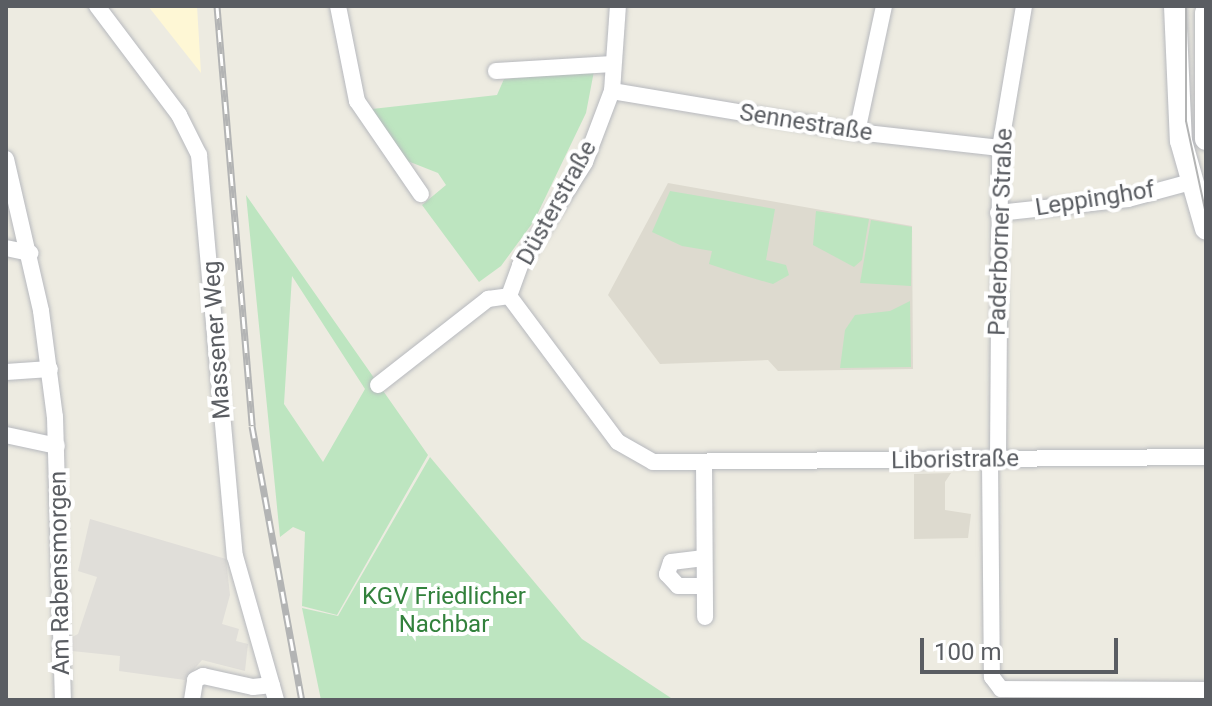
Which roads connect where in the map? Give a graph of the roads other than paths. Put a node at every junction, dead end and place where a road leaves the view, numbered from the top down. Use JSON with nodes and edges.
{"nodes":[{"id":1,"x":97,"y":6,"type":"edge"},
{"id":2,"x":338,"y":6,"type":"edge"},
{"id":3,"x":618,"y":6,"type":"edge"},
{"id":4,"x":884,"y":6,"type":"edge"},
{"id":5,"x":1024,"y":6,"type":"edge"},
{"id":6,"x":1175,"y":6,"type":"edge"},
{"id":7,"x":1206,"y":13,"type":"edge"},
{"id":8,"x":613,"y":64,"type":"junction"},
{"id":9,"x":496,"y":71,"type":"dead end"},
{"id":10,"x":612,"y":91,"type":"junction"},
{"id":11,"x":857,"y":132,"type":"junction"},
{"id":12,"x":1206,"y":139,"type":"edge"},
{"id":13,"x":1000,"y":148,"type":"junction"},
{"id":14,"x":7,"y":166,"type":"edge"},
{"id":15,"x":1191,"y":182,"type":"junction"},
{"id":16,"x":421,"y":194,"type":"dead end"},
{"id":17,"x":998,"y":213,"type":"junction"},
{"id":18,"x":1206,"y":229,"type":"edge"},
{"id":19,"x":6,"y":248,"type":"edge"},
{"id":20,"x":30,"y":253,"type":"junction"},
{"id":21,"x":509,"y":296,"type":"junction"},
{"id":22,"x":50,"y":369,"type":"junction"},
{"id":23,"x":6,"y":372,"type":"edge"},
{"id":24,"x":378,"y":385,"type":"dead end"},
{"id":25,"x":6,"y":435,"type":"edge"},
{"id":26,"x":57,"y":446,"type":"junction"},
{"id":27,"x":1206,"y":457,"type":"edge"},
{"id":28,"x":994,"y":460,"type":"junction"},
{"id":29,"x":704,"y":462,"type":"junction"},
{"id":30,"x":704,"y":558,"type":"junction"},
{"id":31,"x":704,"y":586,"type":"junction"},
{"id":32,"x":705,"y":617,"type":"dead end"},
{"id":33,"x":1206,"y":690,"type":"edge"},
{"id":34,"x":274,"y":693,"type":"edge"},
{"id":35,"x":63,"y":700,"type":"edge"},
{"id":36,"x":192,"y":700,"type":"edge"}],
"edges":[{"from":1,"to":34,"type":"street","name":"Massener Weg"},
{"from":2,"to":16,"type":"street"},
{"from":3,"to":8,"type":"street","name":"Düsterstraße"},
{"from":4,"to":11,"type":"street"},
{"from":5,"to":13,"type":"street","name":"Paderborner Straße"},
{"from":6,"to":15,"type":"main road"},
{"from":7,"to":12,"type":"main road"},
{"from":8,"to":9,"type":"street"},
{"from":8,"to":10,"type":"street","name":"Düsterstraße"},
{"from":10,"to":11,"type":"street","name":"Sennestraße"},
{"from":10,"to":21,"type":"street","name":"Düsterstraße"},
{"from":11,"to":13,"type":"street","name":"Sennestraße"},
{"from":13,"to":17,"type":"street","name":"Paderborner Straße"},
{"from":14,"to":20,"type":"street","name":"Am Rabensmorgen"},
{"from":15,"to":17,"type":"street","name":"Leppinghof"},
{"from":15,"to":18,"type":"main road"},
{"from":17,"to":28,"type":"street","name":"Paderborner Straße"},
{"from":19,"to":20,"type":"street"},
{"from":20,"to":22,"type":"street","name":"Am Rabensmorgen"},
{"from":21,"to":24,"type":"street"},
{"from":21,"to":29,"type":"street","name":"Liboristraße"},
{"from":22,"to":23,"type":"street"},
{"from":22,"to":26,"type":"street","name":"Am Rabensmorgen"},
{"from":25,"to":26,"type":"street","name":"Am Rabensmorgen"},
{"from":26,"to":35,"type":"street","name":"Am Rabensmorgen"},
{"from":27,"to":28,"type":"street","name":"Liboristraße"},
{"from":28,"to":29,"type":"street","name":"Liboristraße"},
{"from":28,"to":33,"type":"street","name":"Paderborner Straße"},
{"from":29,"to":30,"type":"street"},
{"from":30,"to":31,"type":"street"},
{"from":30,"to":31,"type":"street"},
{"from":31,"to":32,"type":"street"},
{"from":34,"to":36,"type":"street"}]}
